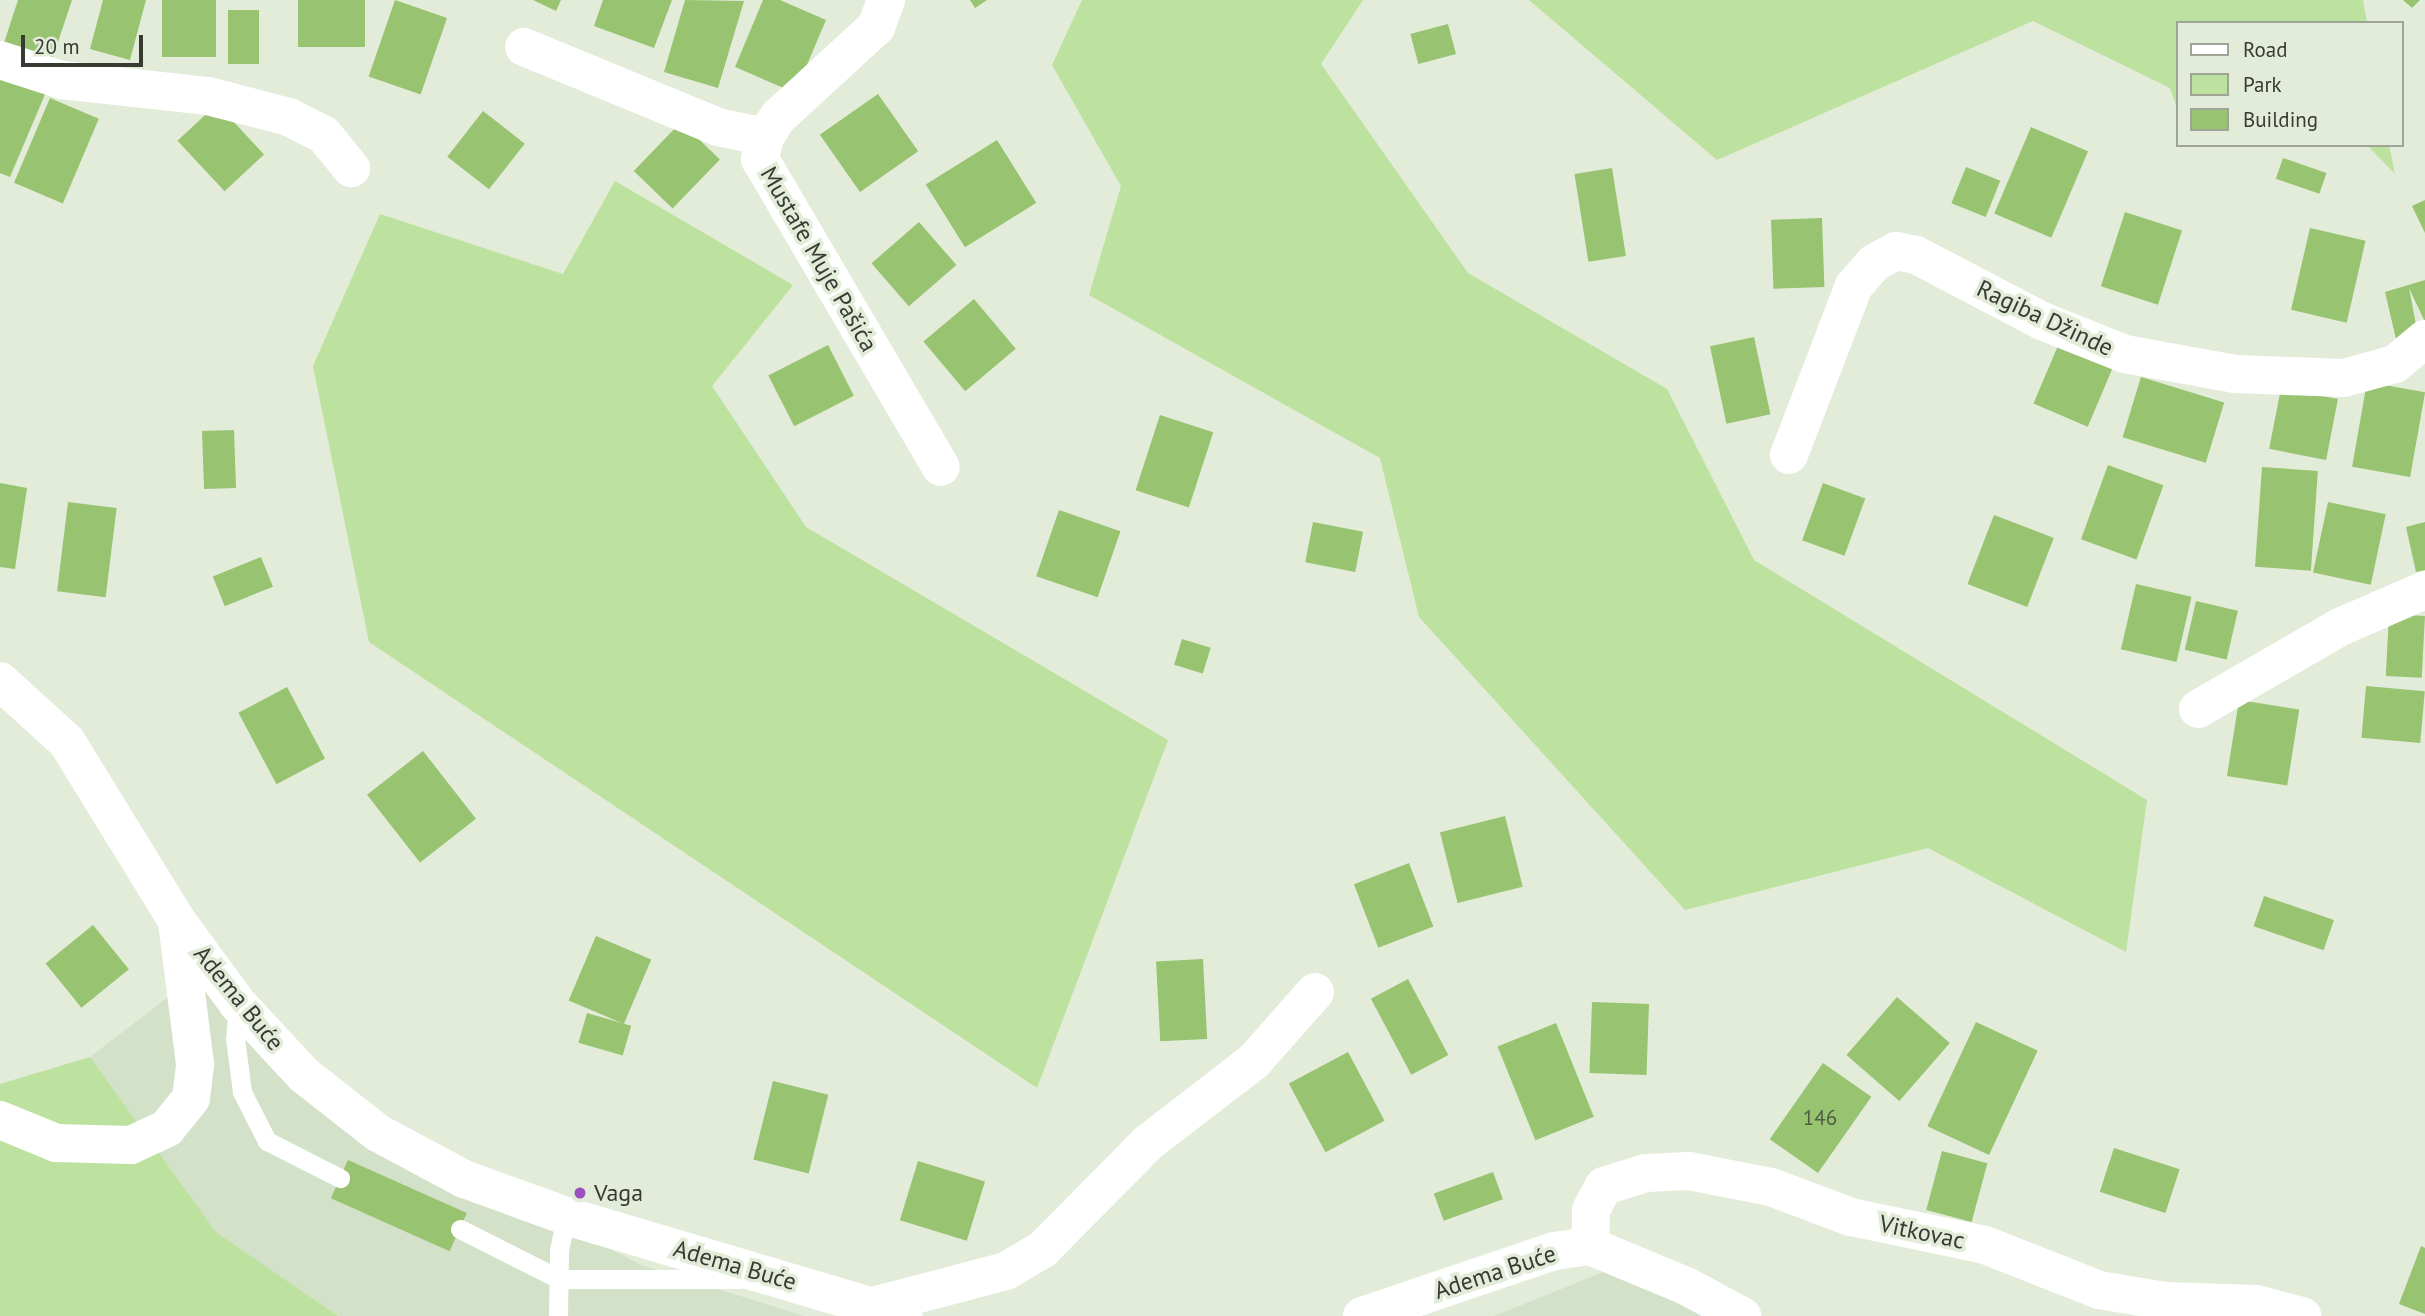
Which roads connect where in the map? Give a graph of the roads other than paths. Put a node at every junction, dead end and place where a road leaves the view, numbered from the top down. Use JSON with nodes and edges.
{"nodes":[{"id":1,"x":886,"y":0,"type":"edge"},
{"id":2,"x":524,"y":47,"type":"dead end"},
{"id":3,"x":0,"y":60,"type":"edge"},
{"id":4,"x":765,"y":137,"type":"junction"},
{"id":5,"x":351,"y":168,"type":"dead end"},
{"id":6,"x":2425,"y":339,"type":"edge"},
{"id":7,"x":1789,"y":455,"type":"dead end"},
{"id":8,"x":940,"y":467,"type":"dead end"},
{"id":9,"x":2425,"y":590,"type":"edge"},
{"id":10,"x":0,"y":681,"type":"edge"},
{"id":11,"x":2198,"y":709,"type":"dead end"},
{"id":12,"x":177,"y":921,"type":"junction"},
{"id":13,"x":1315,"y":992,"type":"dead end"},
{"id":14,"x":238,"y":1004,"type":"junction"},
{"id":15,"x":0,"y":1120,"type":"edge"},
{"id":16,"x":340,"y":1178,"type":"dead end"},
{"id":17,"x":566,"y":1216,"type":"junction"},
{"id":18,"x":460,"y":1229,"type":"dead end"},
{"id":19,"x":1590,"y":1246,"type":"junction"},
{"id":20,"x":780,"y":1277,"type":"junction"},
{"id":21,"x":559,"y":1279,"type":"junction"},
{"id":22,"x":889,"y":1311,"type":"edge"},
{"id":23,"x":558,"y":1316,"type":"edge"},
{"id":24,"x":1362,"y":1316,"type":"edge"},
{"id":25,"x":1742,"y":1316,"type":"edge"},
{"id":26,"x":2302,"y":1316,"type":"edge"}],
"edges":[{"from":1,"to":4,"type":"street","name":"Mustafe Muje Pašića"},
{"from":2,"to":4,"type":"street"},
{"from":3,"to":5,"type":"street"},
{"from":4,"to":8,"type":"street","name":"Mustafe Muje Pašića"},
{"from":6,"to":7,"type":"street","name":"Ragiba Džinde"},
{"from":9,"to":11,"type":"street"},
{"from":10,"to":12,"type":"street","name":"Adema Buće"},
{"from":12,"to":14,"type":"street","name":"Adema Buće"},
{"from":12,"to":15,"type":"street"},
{"from":13,"to":22,"type":"street"},
{"from":14,"to":16,"type":"lane"},
{"from":14,"to":17,"type":"street","name":"Adema Buće"},
{"from":17,"to":20,"type":"street","name":"Adema Buće"},
{"from":17,"to":21,"type":"lane"},
{"from":18,"to":21,"type":"lane"},
{"from":19,"to":24,"type":"street","name":"Adema Buće"},
{"from":19,"to":25,"type":"street","name":"Adema Buće"},
{"from":19,"to":26,"type":"street","name":"Vitkovac"},
{"from":20,"to":21,"type":"lane"},
{"from":20,"to":22,"type":"street","name":"Adema Buće"},
{"from":21,"to":23,"type":"lane"}]}
